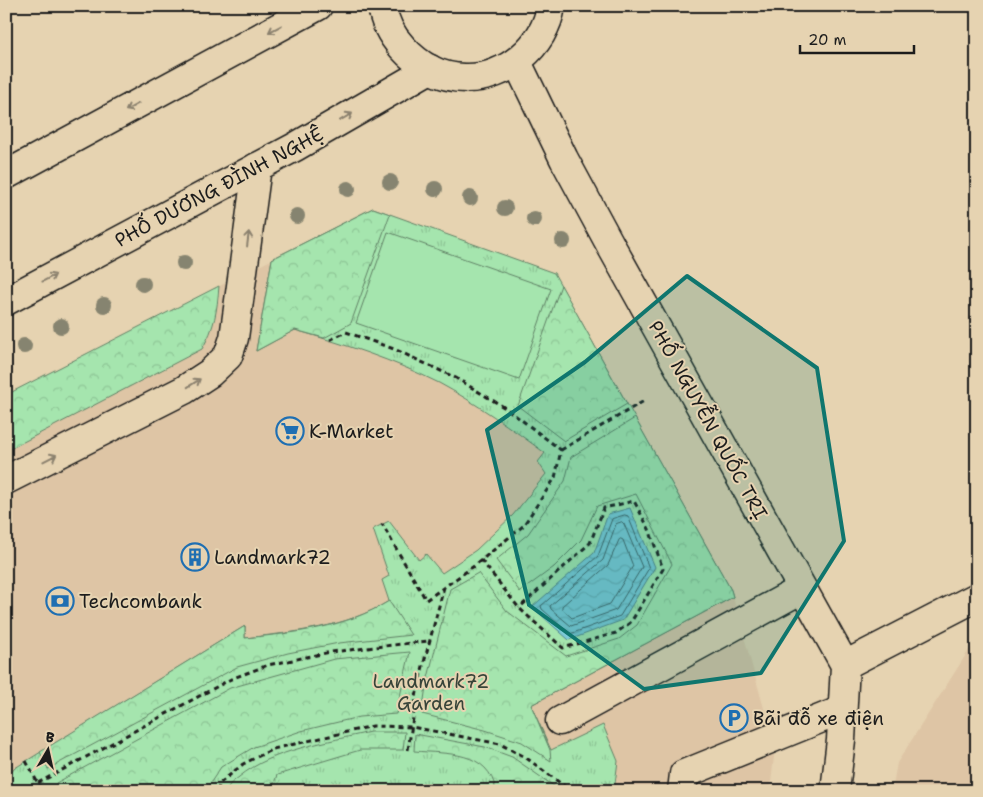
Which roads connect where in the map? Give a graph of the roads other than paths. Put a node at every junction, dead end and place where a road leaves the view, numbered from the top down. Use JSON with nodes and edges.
{"nodes":[{"id":1,"x":318,"y":6,"type":"edge"},
{"id":2,"x":382,"y":6,"type":"edge"},
{"id":3,"x":556,"y":10,"type":"edge"},
{"id":4,"x":517,"y":62,"type":"junction"},
{"id":5,"x":430,"y":69,"type":"junction"},
{"id":6,"x":257,"y":166,"type":"junction"},
{"id":7,"x":6,"y":175,"type":"edge"},
{"id":8,"x":6,"y":301,"type":"edge"},
{"id":9,"x":6,"y":480,"type":"edge"},
{"id":10,"x":802,"y":590,"type":"junction"},
{"id":11,"x":977,"y":598,"type":"edge"},
{"id":12,"x":845,"y":665,"type":"junction"},
{"id":13,"x":842,"y":710,"type":"junction"},
{"id":14,"x":560,"y":721,"type":"dead end"},
{"id":15,"x":682,"y":791,"type":"edge"},
{"id":16,"x":835,"y":791,"type":"edge"}],
"edges":[{"from":1,"to":7,"type":"main road","one_way":true},
{"from":2,"to":5,"type":"main road"},
{"from":3,"to":4,"type":"main road"},
{"from":4,"to":5,"type":"main road"},
{"from":4,"to":10,"type":"main road","name":"PHỐ NGUYỄN QUỐC TRỊ"},
{"from":6,"to":5,"type":"main road","name":"PHỐ DƯƠNG ĐÌNH NGHỆ","one_way":true},
{"from":8,"to":6,"type":"main road","name":"PHỐ DƯƠNG ĐÌNH NGHỆ","one_way":true},
{"from":9,"to":6,"type":"main road","one_way":true},
{"from":10,"to":12,"type":"main road","name":"PHỐ NGUYỄN QUỐC TRỊ"},
{"from":10,"to":14,"type":"main road"},
{"from":11,"to":12,"type":"main road"},
{"from":12,"to":13,"type":"main road"},
{"from":13,"to":15,"type":"main road"},
{"from":13,"to":16,"type":"main road"}]}
